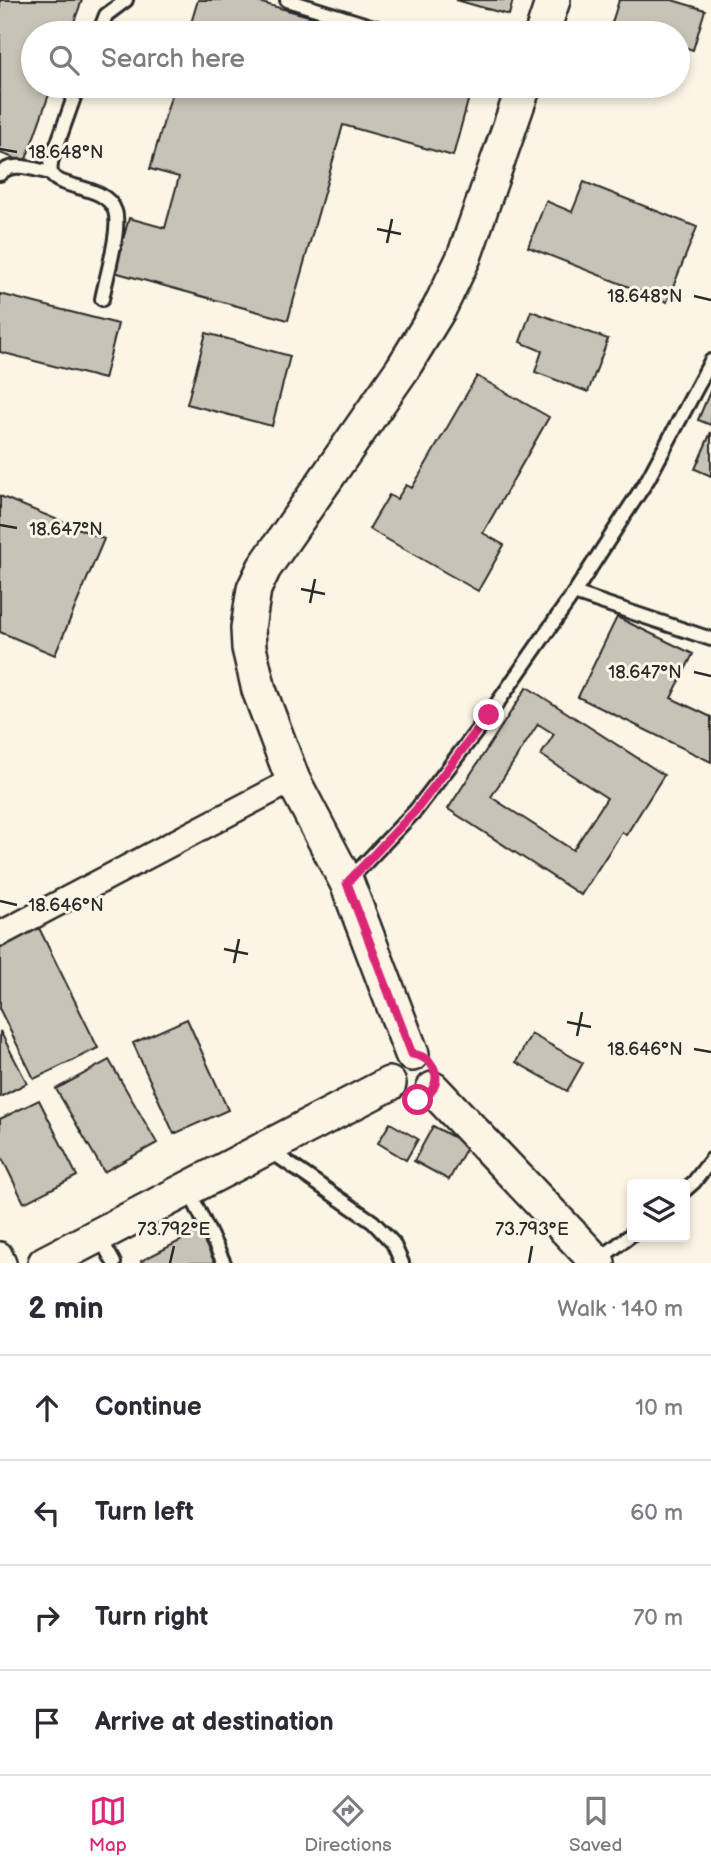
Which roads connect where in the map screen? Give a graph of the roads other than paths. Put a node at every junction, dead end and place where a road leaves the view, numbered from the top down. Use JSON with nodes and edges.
{"nodes":[{"id":1,"x":126,"y":0,"type":"edge"},
{"id":2,"x":287,"y":0,"type":"edge"},
{"id":3,"x":553,"y":0,"type":"edge"},
{"id":4,"x":104,"y":21,"type":"edge"},
{"id":5,"x":354,"y":21,"type":"edge"},
{"id":6,"x":546,"y":21,"type":"edge"},
{"id":7,"x":74,"y":98,"type":"edge"},
{"id":8,"x":520,"y":98,"type":"edge"},
{"id":9,"x":51,"y":173,"type":"junction"},
{"id":10,"x":0,"y":174,"type":"edge"},
{"id":11,"x":102,"y":299,"type":"dead end"},
{"id":12,"x":711,"y":361,"type":"edge"},
{"id":13,"x":574,"y":593,"type":"junction"},
{"id":14,"x":711,"y":639,"type":"edge"},
{"id":15,"x":293,"y":780,"type":"junction"},
{"id":16,"x":347,"y":883,"type":"junction"},
{"id":17,"x":0,"y":934,"type":"edge"},
{"id":18,"x":412,"y":1054,"type":"junction"},
{"id":19,"x":389,"y":1084,"type":"junction"},
{"id":20,"x":433,"y":1089,"type":"junction"},
{"id":21,"x":266,"y":1148,"type":"junction"},
{"id":22,"x":711,"y":1160,"type":"edge"},
{"id":23,"x":690,"y":1186,"type":"edge"},
{"id":24,"x":188,"y":1189,"type":"junction"},
{"id":25,"x":627,"y":1238,"type":"edge"},
{"id":26,"x":106,"y":1249,"type":"edge"},
{"id":27,"x":0,"y":1254,"type":"edge"},
{"id":28,"x":597,"y":1262,"type":"edge"},
{"id":29,"x":4,"y":1263,"type":"edge"},
{"id":30,"x":45,"y":1263,"type":"edge"},
{"id":31,"x":224,"y":1263,"type":"edge"},
{"id":32,"x":402,"y":1263,"type":"edge"}],
"edges":[{"from":1,"to":4,"type":"lane"},
{"from":2,"to":5,"type":"lane"},
{"from":3,"to":6,"type":"street"},
{"from":7,"to":9,"type":"lane"},
{"from":8,"to":15,"type":"street"},
{"from":9,"to":10,"type":"lane"},
{"from":9,"to":11,"type":"lane"},
{"from":12,"to":13,"type":"lane"},
{"from":13,"to":14,"type":"lane"},
{"from":13,"to":16,"type":"lane"},
{"from":15,"to":16,"type":"street"},
{"from":15,"to":17,"type":"street"},
{"from":16,"to":18,"type":"street"},
{"from":18,"to":19,"type":"street"},
{"from":18,"to":20,"type":"street"},
{"from":19,"to":20,"type":"street"},
{"from":19,"to":21,"type":"street"},
{"from":20,"to":28,"type":"street"},
{"from":21,"to":24,"type":"street"},
{"from":21,"to":32,"type":"lane"},
{"from":22,"to":23,"type":"lane"},
{"from":24,"to":26,"type":"street"},
{"from":24,"to":31,"type":"lane"},
{"from":25,"to":28,"type":"lane"},
{"from":26,"to":30,"type":"street"},
{"from":27,"to":29,"type":"street"}]}
